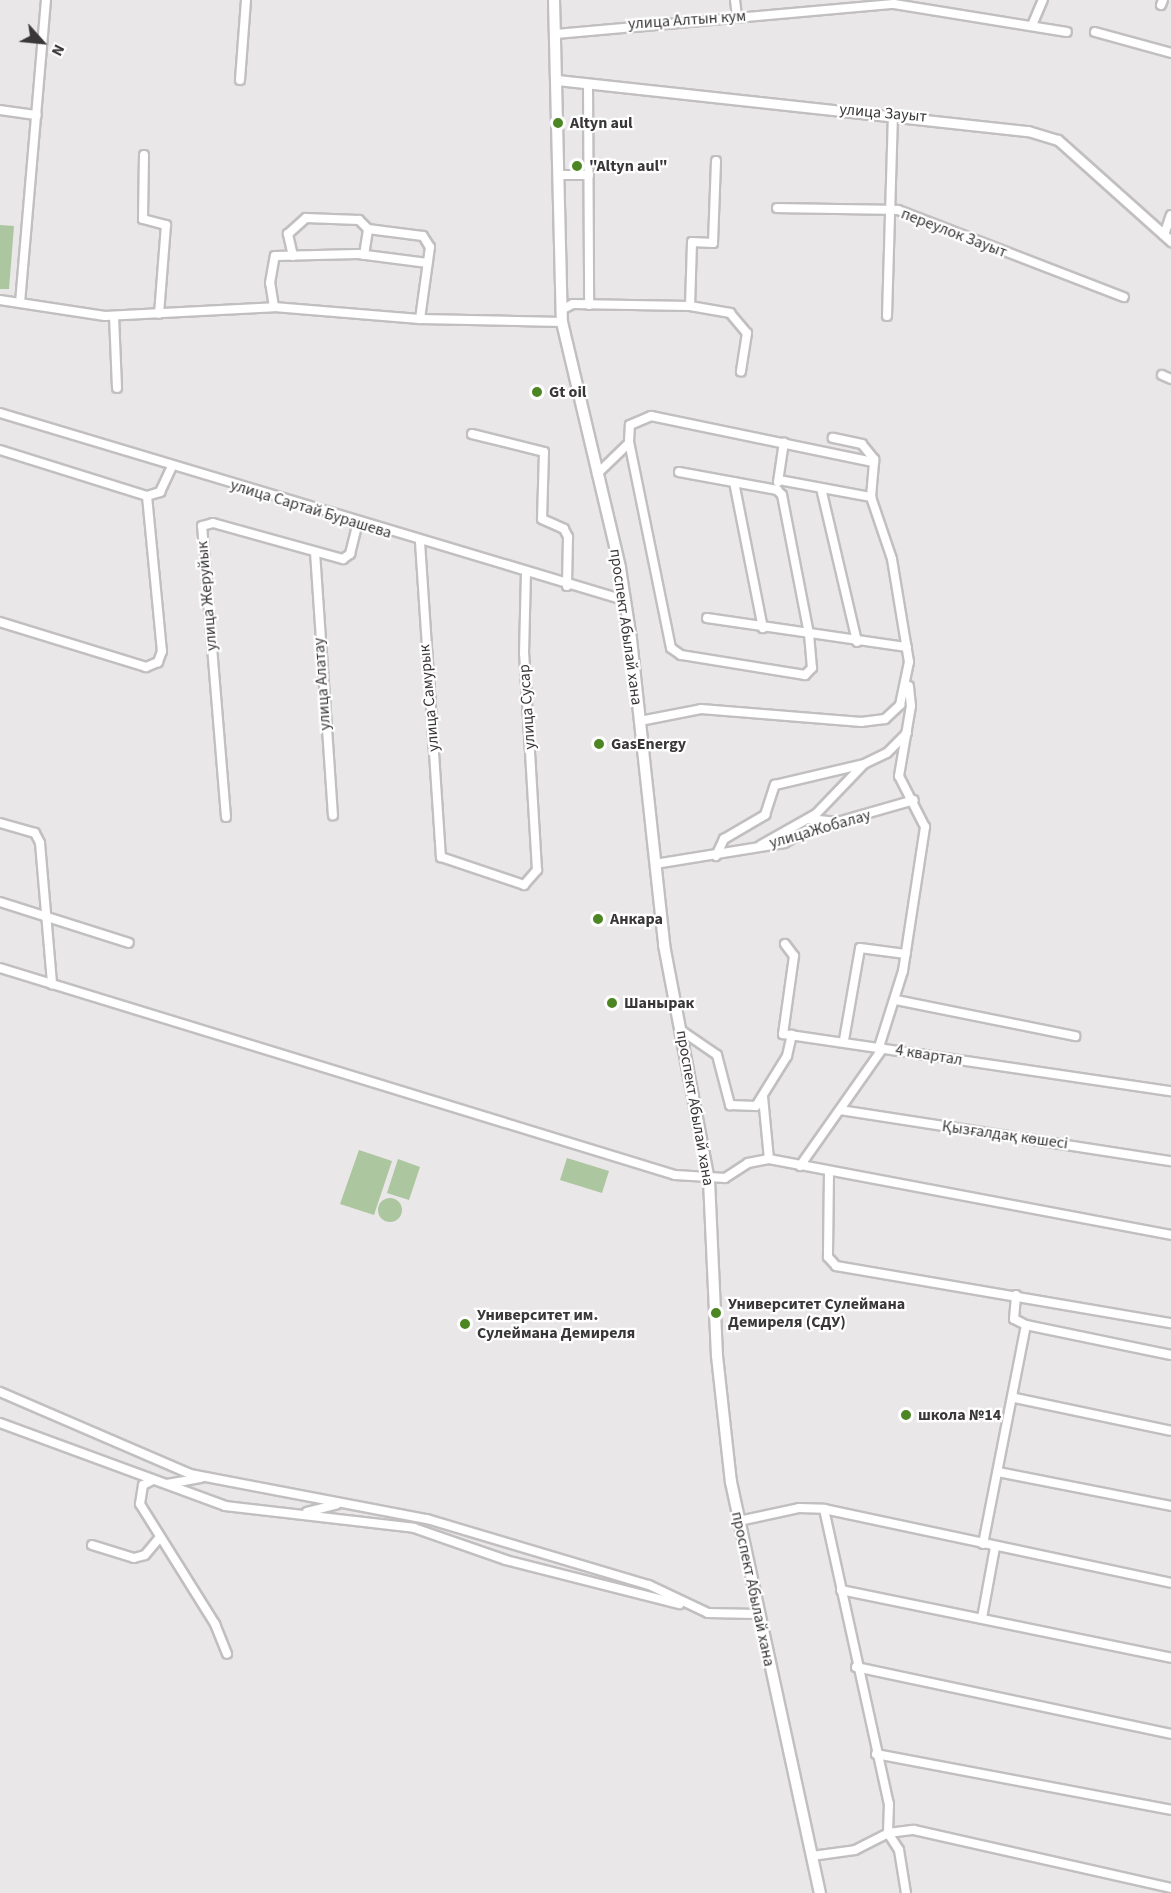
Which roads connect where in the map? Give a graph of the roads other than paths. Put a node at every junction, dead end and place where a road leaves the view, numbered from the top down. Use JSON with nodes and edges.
{"nodes":[{"id":1,"x":46,"y":0,"type":"edge"},
{"id":2,"x":246,"y":0,"type":"edge"},
{"id":3,"x":554,"y":0,"type":"edge"},
{"id":4,"x":735,"y":0,"type":"edge"},
{"id":5,"x":942,"y":0,"type":"edge"},
{"id":6,"x":1043,"y":0,"type":"edge"},
{"id":7,"x":940,"y":10,"type":"junction"},
{"id":8,"x":737,"y":17,"type":"junction"},
{"id":9,"x":1033,"y":23,"type":"junction"},
{"id":10,"x":1067,"y":32,"type":"dead end"},
{"id":11,"x":1095,"y":32,"type":"dead end"},
{"id":12,"x":556,"y":34,"type":"junction"},
{"id":13,"x":1171,"y":53,"type":"edge"},
{"id":14,"x":240,"y":80,"type":"dead end"},
{"id":15,"x":557,"y":80,"type":"junction"},
{"id":16,"x":588,"y":84,"type":"junction"},
{"id":17,"x":0,"y":110,"type":"edge"},
{"id":18,"x":37,"y":115,"type":"junction"},
{"id":19,"x":893,"y":115,"type":"junction"},
{"id":20,"x":144,"y":155,"type":"dead end"},
{"id":21,"x":716,"y":161,"type":"dead end"},
{"id":22,"x":589,"y":175,"type":"junction"},
{"id":23,"x":559,"y":176,"type":"junction"},
{"id":24,"x":777,"y":208,"type":"dead end"},
{"id":25,"x":892,"y":210,"type":"junction"},
{"id":26,"x":1171,"y":215,"type":"edge"},
{"id":27,"x":368,"y":230,"type":"junction"},
{"id":28,"x":1167,"y":238,"type":"edge"},
{"id":29,"x":364,"y":255,"type":"junction"},
{"id":30,"x":293,"y":256,"type":"junction"},
{"id":31,"x":428,"y":263,"type":"junction"},
{"id":32,"x":1124,"y":297,"type":"dead end"},
{"id":33,"x":0,"y":300,"type":"edge"},
{"id":34,"x":20,"y":303,"type":"junction"},
{"id":35,"x":589,"y":306,"type":"junction"},
{"id":36,"x":690,"y":306,"type":"junction"},
{"id":37,"x":274,"y":307,"type":"junction"},
{"id":38,"x":561,"y":310,"type":"junction"},
{"id":39,"x":159,"y":314,"type":"junction"},
{"id":40,"x":114,"y":316,"type":"junction"},
{"id":41,"x":887,"y":316,"type":"dead end"},
{"id":42,"x":420,"y":319,"type":"junction"},
{"id":43,"x":562,"y":322,"type":"junction"},
{"id":44,"x":741,"y":372,"type":"dead end"},
{"id":45,"x":1162,"y":375,"type":"dead end"},
{"id":46,"x":1171,"y":380,"type":"edge"},
{"id":47,"x":117,"y":388,"type":"dead end"},
{"id":48,"x":0,"y":413,"type":"edge"},
{"id":49,"x":472,"y":434,"type":"dead end"},
{"id":50,"x":833,"y":438,"type":"dead end"},
{"id":51,"x":629,"y":442,"type":"junction"},
{"id":52,"x":784,"y":442,"type":"junction"},
{"id":53,"x":0,"y":450,"type":"edge"},
{"id":54,"x":874,"y":462,"type":"junction"},
{"id":55,"x":171,"y":468,"type":"junction"},
{"id":56,"x":679,"y":472,"type":"dead end"},
{"id":57,"x":597,"y":474,"type":"junction"},
{"id":58,"x":779,"y":480,"type":"junction"},
{"id":59,"x":734,"y":482,"type":"junction"},
{"id":60,"x":821,"y":488,"type":"junction"},
{"id":61,"x":777,"y":490,"type":"junction"},
{"id":62,"x":147,"y":496,"type":"junction"},
{"id":63,"x":871,"y":497,"type":"junction"},
{"id":64,"x":358,"y":522,"type":"junction"},
{"id":65,"x":420,"y":542,"type":"junction"},
{"id":66,"x":315,"y":552,"type":"junction"},
{"id":67,"x":526,"y":573,"type":"junction"},
{"id":68,"x":567,"y":586,"type":"junction"},
{"id":69,"x":624,"y":600,"type":"junction"},
{"id":70,"x":707,"y":618,"type":"dead end"},
{"id":71,"x":0,"y":622,"type":"edge"},
{"id":72,"x":763,"y":628,"type":"junction"},
{"id":73,"x":809,"y":634,"type":"junction"},
{"id":74,"x":857,"y":642,"type":"junction"},
{"id":75,"x":907,"y":646,"type":"junction"},
{"id":76,"x":909,"y":684,"type":"junction"},
{"id":77,"x":640,"y":721,"type":"junction"},
{"id":78,"x":907,"y":733,"type":"junction"},
{"id":79,"x":864,"y":764,"type":"junction"},
{"id":80,"x":914,"y":800,"type":"junction"},
{"id":81,"x":333,"y":815,"type":"dead end"},
{"id":82,"x":226,"y":817,"type":"dead end"},
{"id":83,"x":807,"y":819,"type":"junction"},
{"id":84,"x":840,"y":822,"type":"junction"},
{"id":85,"x":0,"y":823,"type":"edge"},
{"id":86,"x":760,"y":846,"type":"junction"},
{"id":87,"x":441,"y":853,"type":"joint"},
{"id":88,"x":716,"y":856,"type":"junction"},
{"id":89,"x":655,"y":864,"type":"junction"},
{"id":90,"x":0,"y":902,"type":"edge"},
{"id":91,"x":47,"y":916,"type":"junction"},
{"id":92,"x":129,"y":943,"type":"dead end"},
{"id":93,"x":784,"y":944,"type":"dead end"},
{"id":94,"x":906,"y":954,"type":"junction"},
{"id":95,"x":0,"y":968,"type":"edge"},
{"id":96,"x":52,"y":984,"type":"junction"},
{"id":97,"x":896,"y":1000,"type":"junction"},
{"id":98,"x":682,"y":1031,"type":"junction"},
{"id":99,"x":792,"y":1035,"type":"junction"},
{"id":100,"x":1075,"y":1036,"type":"dead end"},
{"id":101,"x":844,"y":1040,"type":"junction"},
{"id":102,"x":881,"y":1047,"type":"junction"},
{"id":103,"x":1171,"y":1091,"type":"edge"},
{"id":104,"x":763,"y":1097,"type":"junction"},
{"id":105,"x":756,"y":1106,"type":"junction"},
{"id":106,"x":840,"y":1110,"type":"junction"},
{"id":107,"x":765,"y":1112,"type":"junction"},
{"id":108,"x":1171,"y":1151,"type":"edge"},
{"id":109,"x":769,"y":1159,"type":"junction"},
{"id":110,"x":1161,"y":1159,"type":"junction"},
{"id":111,"x":1171,"y":1161,"type":"edge"},
{"id":112,"x":800,"y":1166,"type":"junction"},
{"id":113,"x":829,"y":1172,"type":"junction"},
{"id":114,"x":709,"y":1180,"type":"junction"},
{"id":115,"x":1171,"y":1235,"type":"edge"},
{"id":116,"x":1016,"y":1295,"type":"junction"},
{"id":117,"x":1171,"y":1323,"type":"edge"},
{"id":118,"x":1026,"y":1325,"type":"junction"},
{"id":119,"x":1171,"y":1355,"type":"edge"},
{"id":120,"x":0,"y":1392,"type":"edge"},
{"id":121,"x":1015,"y":1398,"type":"junction"},
{"id":122,"x":0,"y":1423,"type":"edge"},
{"id":123,"x":1171,"y":1431,"type":"edge"},
{"id":124,"x":998,"y":1472,"type":"junction"},
{"id":125,"x":203,"y":1478,"type":"junction"},
{"id":126,"x":153,"y":1480,"type":"junction"},
{"id":127,"x":166,"y":1485,"type":"junction"},
{"id":128,"x":342,"y":1503,"type":"junction"},
{"id":129,"x":1171,"y":1506,"type":"edge"},
{"id":130,"x":824,"y":1509,"type":"junction"},
{"id":131,"x":302,"y":1513,"type":"junction"},
{"id":132,"x":739,"y":1521,"type":"junction"},
{"id":133,"x":160,"y":1537,"type":"junction"},
{"id":134,"x":983,"y":1544,"type":"junction"},
{"id":135,"x":92,"y":1545,"type":"dead end"},
{"id":136,"x":995,"y":1547,"type":"junction"},
{"id":137,"x":1171,"y":1583,"type":"edge"},
{"id":138,"x":842,"y":1590,"type":"junction"},
{"id":139,"x":682,"y":1604,"type":"junction"},
{"id":140,"x":758,"y":1614,"type":"junction"},
{"id":141,"x":982,"y":1618,"type":"junction"},
{"id":142,"x":227,"y":1654,"type":"dead end"},
{"id":143,"x":1171,"y":1658,"type":"edge"},
{"id":144,"x":856,"y":1667,"type":"junction"},
{"id":145,"x":1171,"y":1734,"type":"edge"},
{"id":146,"x":876,"y":1754,"type":"junction"},
{"id":147,"x":1171,"y":1810,"type":"edge"},
{"id":148,"x":888,"y":1833,"type":"junction"},
{"id":149,"x":812,"y":1856,"type":"junction"},
{"id":150,"x":1171,"y":1888,"type":"edge"},
{"id":151,"x":820,"y":1893,"type":"edge"},
{"id":152,"x":906,"y":1893,"type":"edge"}],
"edges":[{"from":1,"to":18,"type":"street"},
{"from":2,"to":14,"type":"street"},
{"from":3,"to":12,"type":"main road","name":"проспект Абылай хана"},
{"from":4,"to":8,"type":"street"},
{"from":5,"to":7,"type":"street"},
{"from":6,"to":9,"type":"street"},
{"from":7,"to":8,"type":"street","name":"улица Алтын кум"},
{"from":7,"to":9,"type":"street","name":"улица Алтын кум"},
{"from":8,"to":12,"type":"street","name":"улица Алтын кум"},
{"from":9,"to":10,"type":"street","name":"улица Алтын кум"},
{"from":11,"to":13,"type":"street"},
{"from":12,"to":15,"type":"main road","name":"проспект Абылай хана"},
{"from":15,"to":16,"type":"street","name":"улица Зауыт"},
{"from":15,"to":23,"type":"main road","name":"проспект Абылай хана"},
{"from":16,"to":19,"type":"street","name":"улица Зауыт"},
{"from":16,"to":22,"type":"street"},
{"from":17,"to":18,"type":"street"},
{"from":18,"to":34,"type":"street"},
{"from":19,"to":25,"type":"street"},
{"from":19,"to":28,"type":"street","name":"улица Зауыт"},
{"from":20,"to":39,"type":"street"},
{"from":21,"to":36,"type":"street"},
{"from":22,"to":23,"type":"street"},
{"from":22,"to":35,"type":"street"},
{"from":23,"to":38,"type":"main road","name":"проспект Абылай хана"},
{"from":24,"to":25,"type":"street","name":"переулок Зауыт"},
{"from":25,"to":32,"type":"street","name":"переулок Зауыт"},
{"from":25,"to":41,"type":"street"},
{"from":26,"to":28,"type":"street"},
{"from":27,"to":29,"type":"street"},
{"from":27,"to":30,"type":"street"},
{"from":27,"to":31,"type":"street"},
{"from":29,"to":30,"type":"street"},
{"from":29,"to":31,"type":"street"},
{"from":30,"to":37,"type":"street"},
{"from":31,"to":42,"type":"street"},
{"from":33,"to":34,"type":"street"},
{"from":34,"to":40,"type":"street"},
{"from":35,"to":36,"type":"street"},
{"from":35,"to":38,"type":"street"},
{"from":36,"to":44,"type":"street"},
{"from":37,"to":39,"type":"street"},
{"from":37,"to":42,"type":"street"},
{"from":38,"to":43,"type":"main road","name":"проспект Абылай хана"},
{"from":39,"to":40,"type":"street"},
{"from":40,"to":47,"type":"street"},
{"from":42,"to":43,"type":"street"},
{"from":43,"to":57,"type":"main road","name":"проспект Абылай хана"},
{"from":45,"to":46,"type":"street"},
{"from":48,"to":55,"type":"street","name":"улица Сартай Бурашева"},
{"from":49,"to":68,"type":"street"},
{"from":50,"to":54,"type":"street"},
{"from":51,"to":52,"type":"street"},
{"from":51,"to":57,"type":"street"},
{"from":51,"to":73,"type":"street"},
{"from":52,"to":54,"type":"street"},
{"from":52,"to":58,"type":"street"},
{"from":53,"to":62,"type":"street"},
{"from":54,"to":63,"type":"street"},
{"from":55,"to":62,"type":"street"},
{"from":55,"to":64,"type":"street","name":"улица Сартай Бурашева"},
{"from":56,"to":59,"type":"street"},
{"from":57,"to":69,"type":"main road","name":"проспект Абылай хана"},
{"from":58,"to":60,"type":"street"},
{"from":58,"to":61,"type":"street"},
{"from":59,"to":61,"type":"street"},
{"from":59,"to":72,"type":"street"},
{"from":60,"to":63,"type":"street"},
{"from":60,"to":74,"type":"street"},
{"from":61,"to":73,"type":"street"},
{"from":62,"to":71,"type":"street"},
{"from":63,"to":75,"type":"street"},
{"from":64,"to":65,"type":"street","name":"улица Сартай Бурашева"},
{"from":64,"to":66,"type":"street","name":"улица Жеруйык"},
{"from":65,"to":67,"type":"street","name":"улица Сартай Бурашева"},
{"from":65,"to":87,"type":"street","name":"улица Самурык"},
{"from":66,"to":81,"type":"street","name":"улица Алатау"},
{"from":66,"to":82,"type":"street","name":"улица Жеруйык"},
{"from":67,"to":68,"type":"street","name":"улица Сартай Бурашева"},
{"from":67,"to":87,"type":"street","name":"улица Сусар"},
{"from":68,"to":69,"type":"street","name":"улица Сартай Бурашева"},
{"from":69,"to":77,"type":"main road","name":"проспект Абылай хана"},
{"from":70,"to":72,"type":"street"},
{"from":72,"to":73,"type":"street"},
{"from":73,"to":74,"type":"street"},
{"from":74,"to":75,"type":"street"},
{"from":75,"to":76,"type":"street"},
{"from":76,"to":77,"type":"street"},
{"from":76,"to":78,"type":"street"},
{"from":77,"to":89,"type":"main road","name":"проспект Абылай хана"},
{"from":78,"to":79,"type":"street"},
{"from":78,"to":80,"type":"street"},
{"from":79,"to":83,"type":"street"},
{"from":79,"to":88,"type":"street"},
{"from":80,"to":84,"type":"street","name":"улицаЖобалау"},
{"from":80,"to":94,"type":"street"},
{"from":83,"to":84,"type":"street"},
{"from":83,"to":86,"type":"street"},
{"from":84,"to":86,"type":"street","name":"улицаЖобалау"},
{"from":85,"to":91,"type":"street"},
{"from":86,"to":88,"type":"street","name":"улицаЖобалау"},
{"from":88,"to":89,"type":"street","name":"улицаЖобалау"},
{"from":89,"to":98,"type":"main road","name":"проспект Абылай хана"},
{"from":90,"to":91,"type":"street"},
{"from":91,"to":92,"type":"street"},
{"from":91,"to":96,"type":"street"},
{"from":93,"to":99,"type":"street"},
{"from":94,"to":97,"type":"street"},
{"from":94,"to":101,"type":"street"},
{"from":95,"to":96,"type":"street"},
{"from":96,"to":114,"type":"street"},
{"from":97,"to":100,"type":"street"},
{"from":97,"to":102,"type":"street"},
{"from":98,"to":105,"type":"street"},
{"from":98,"to":114,"type":"main road","name":"проспект Абылай хана"},
{"from":99,"to":101,"type":"street","name":"4 квартал"},
{"from":99,"to":104,"type":"street"},
{"from":101,"to":102,"type":"street","name":"4 квартал"},
{"from":102,"to":103,"type":"street","name":"4 квартал"},
{"from":102,"to":106,"type":"street"},
{"from":104,"to":105,"type":"street"},
{"from":104,"to":107,"type":"street"},
{"from":105,"to":107,"type":"street"},
{"from":106,"to":110,"type":"street","name":"Қызғалдақ көшесі"},
{"from":106,"to":112,"type":"street"},
{"from":107,"to":109,"type":"street"},
{"from":108,"to":110,"type":"street"},
{"from":109,"to":112,"type":"street"},
{"from":109,"to":114,"type":"street"},
{"from":110,"to":111,"type":"street","name":"Қызғалдақ көшесі"},
{"from":112,"to":113,"type":"street"},
{"from":113,"to":115,"type":"street"},
{"from":113,"to":116,"type":"street"},
{"from":114,"to":132,"type":"main road","name":"проспект Абылай хана"},
{"from":116,"to":117,"type":"street"},
{"from":116,"to":118,"type":"street"},
{"from":118,"to":119,"type":"street"},
{"from":118,"to":121,"type":"street"},
{"from":120,"to":125,"type":"street"},
{"from":121,"to":123,"type":"street"},
{"from":121,"to":124,"type":"street"},
{"from":122,"to":126,"type":"street"},
{"from":124,"to":129,"type":"street"},
{"from":124,"to":134,"type":"street"},
{"from":125,"to":127,"type":"street"},
{"from":125,"to":128,"type":"street"},
{"from":126,"to":127,"type":"street"},
{"from":126,"to":133,"type":"street"},
{"from":127,"to":131,"type":"street"},
{"from":128,"to":131,"type":"street"},
{"from":128,"to":139,"type":"street"},
{"from":130,"to":132,"type":"street"},
{"from":130,"to":134,"type":"street"},
{"from":130,"to":138,"type":"street"},
{"from":131,"to":139,"type":"street"},
{"from":132,"to":140,"type":"main road","name":"проспект Абылай хана"},
{"from":133,"to":135,"type":"street"},
{"from":133,"to":142,"type":"street"},
{"from":134,"to":136,"type":"street"},
{"from":136,"to":137,"type":"street"},
{"from":136,"to":141,"type":"street"},
{"from":138,"to":141,"type":"street"},
{"from":138,"to":144,"type":"street"},
{"from":139,"to":140,"type":"street"},
{"from":140,"to":149,"type":"main road","name":"проспект Абылай хана"},
{"from":141,"to":143,"type":"street"},
{"from":144,"to":145,"type":"street"},
{"from":144,"to":146,"type":"street"},
{"from":146,"to":147,"type":"street"},
{"from":146,"to":148,"type":"street"},
{"from":148,"to":149,"type":"street"},
{"from":148,"to":150,"type":"street"},
{"from":148,"to":152,"type":"street"},
{"from":149,"to":151,"type":"main road","name":"проспект Абылай хана"}]}
